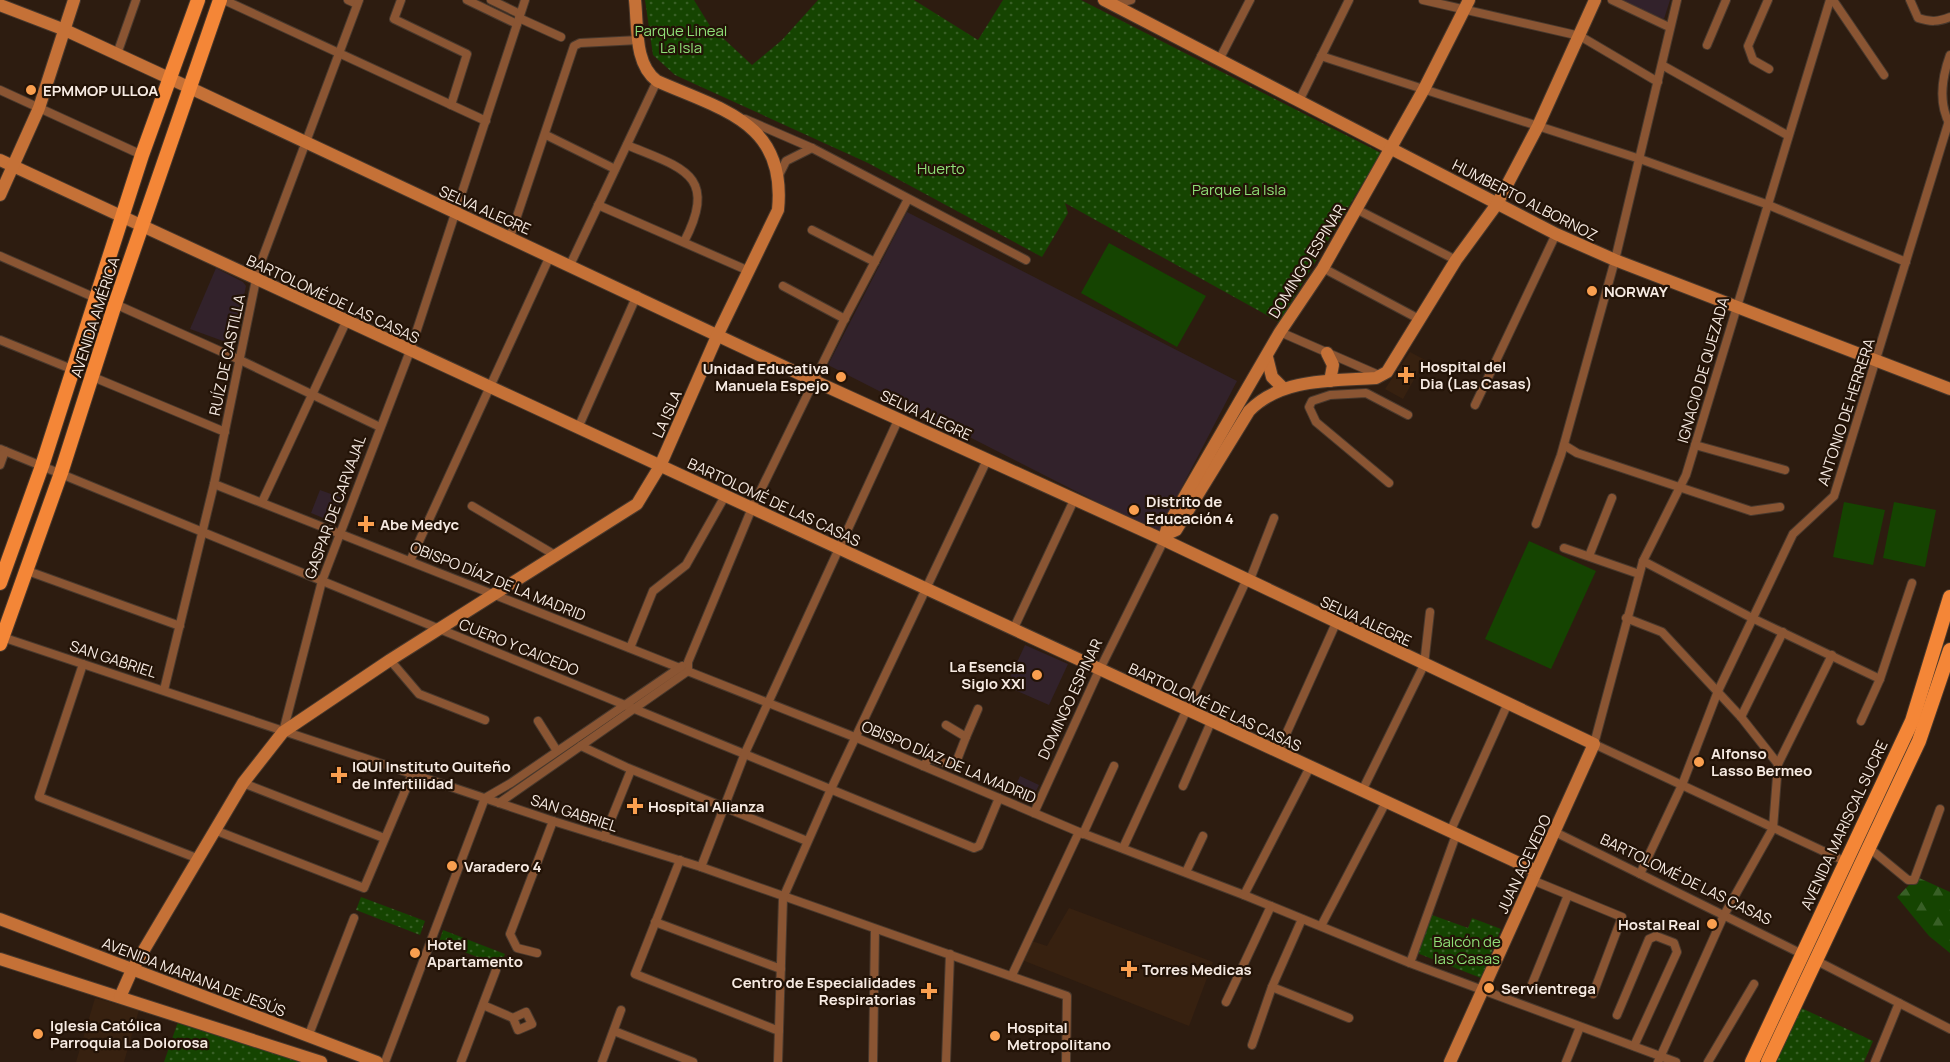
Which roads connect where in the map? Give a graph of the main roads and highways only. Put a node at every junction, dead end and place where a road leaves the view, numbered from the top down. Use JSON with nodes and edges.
{"nodes":[{"id":1,"x":198,"y":0,"type":"edge"},
{"id":2,"x":222,"y":0,"type":"edge"},
{"id":3,"x":3,"y":561,"type":"edge"},
{"id":4,"x":0,"y":583,"type":"edge"},
{"id":5,"x":1950,"y":597,"type":"edge"},
{"id":6,"x":1,"y":641,"type":"edge"},
{"id":7,"x":1950,"y":650,"type":"edge"},
{"id":8,"x":1752,"y":1062,"type":"edge"},
{"id":9,"x":1768,"y":1062,"type":"edge"}],
"edges":[{"from":1,"to":3,"type":"main road","name":"AVENIDA AMÉRICA"},
{"from":2,"to":6,"type":"main road","name":"AVENIDA AMÉRICA"},
{"from":3,"to":4,"type":"main road","name":"AVENIDA AMÉRICA"},
{"from":5,"to":8,"type":"main road","name":"AVENIDA MARISCAL SUCRE"},
{"from":7,"to":9,"type":"main road","name":"AVENIDA MARISCAL SUCRE"}]}
